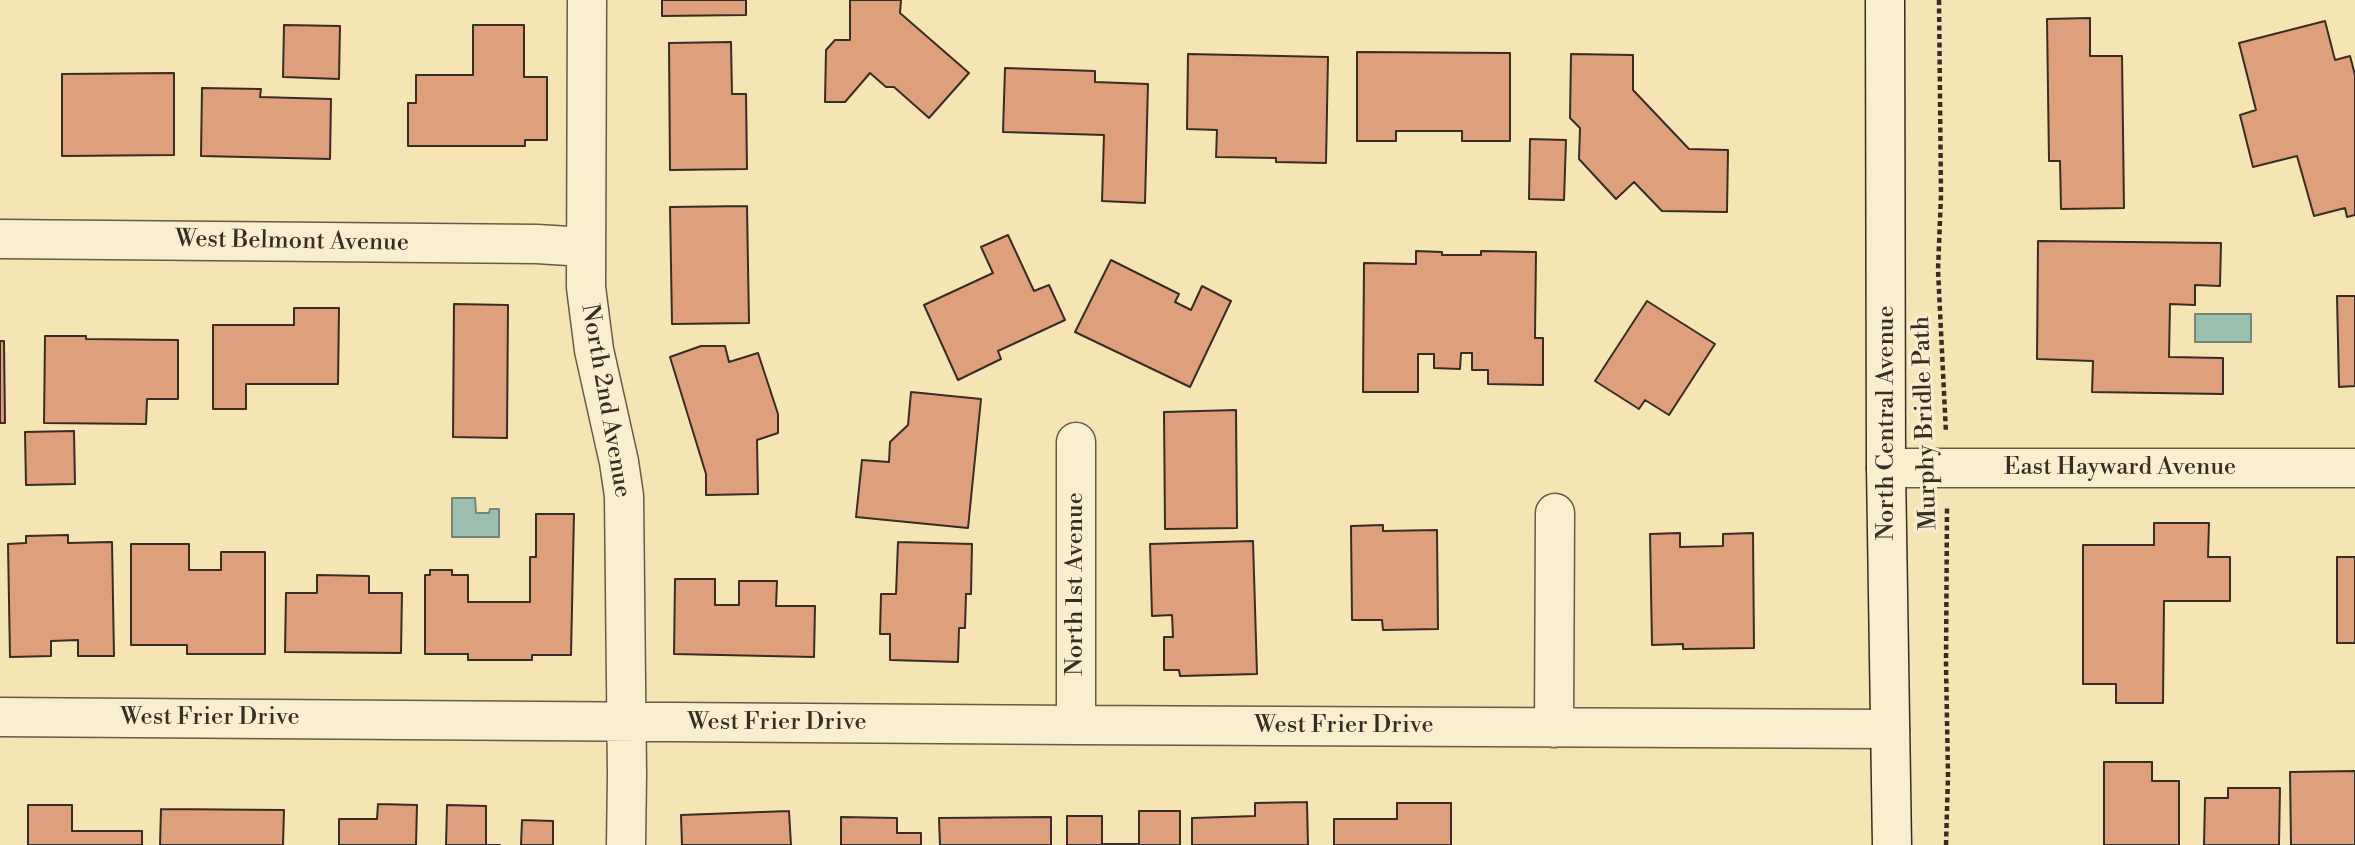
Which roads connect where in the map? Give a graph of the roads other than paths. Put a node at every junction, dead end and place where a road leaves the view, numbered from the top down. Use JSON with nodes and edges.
{"nodes":[{"id":1,"x":587,"y":0,"type":"edge"},
{"id":2,"x":1885,"y":0,"type":"edge"},
{"id":3,"x":0,"y":239,"type":"edge"},
{"id":4,"x":585,"y":247,"type":"junction"},
{"id":5,"x":1076,"y":442,"type":"dead end"},
{"id":6,"x":1886,"y":468,"type":"junction"},
{"id":7,"x":2355,"y":468,"type":"edge"},
{"id":8,"x":1555,"y":513,"type":"dead end"},
{"id":9,"x":0,"y":717,"type":"edge"},
{"id":10,"x":626,"y":722,"type":"junction"},
{"id":11,"x":1076,"y":725,"type":"junction"},
{"id":12,"x":1554,"y":727,"type":"junction"},
{"id":13,"x":1890,"y":729,"type":"junction"},
{"id":14,"x":626,"y":845,"type":"edge"},
{"id":15,"x":1892,"y":845,"type":"edge"}],
"edges":[{"from":1,"to":4,"type":"street","name":"North 2nd Avenue"},
{"from":2,"to":6,"type":"street","name":"North Central Avenue"},
{"from":3,"to":4,"type":"street","name":"West Belmont Avenue"},
{"from":4,"to":10,"type":"street","name":"North 2nd Avenue"},
{"from":5,"to":11,"type":"street","name":"North 1st Avenue"},
{"from":6,"to":7,"type":"street","name":"East Hayward Avenue"},
{"from":6,"to":13,"type":"street","name":"North Central Avenue"},
{"from":8,"to":12,"type":"street"},
{"from":9,"to":10,"type":"street","name":"West Frier Drive"},
{"from":10,"to":11,"type":"street","name":"West Frier Drive"},
{"from":10,"to":14,"type":"street","name":"North 2nd Avenue"},
{"from":11,"to":12,"type":"street","name":"West Frier Drive"},
{"from":12,"to":13,"type":"street","name":"West Frier Drive"},
{"from":13,"to":15,"type":"street","name":"North Central Avenue"}]}
